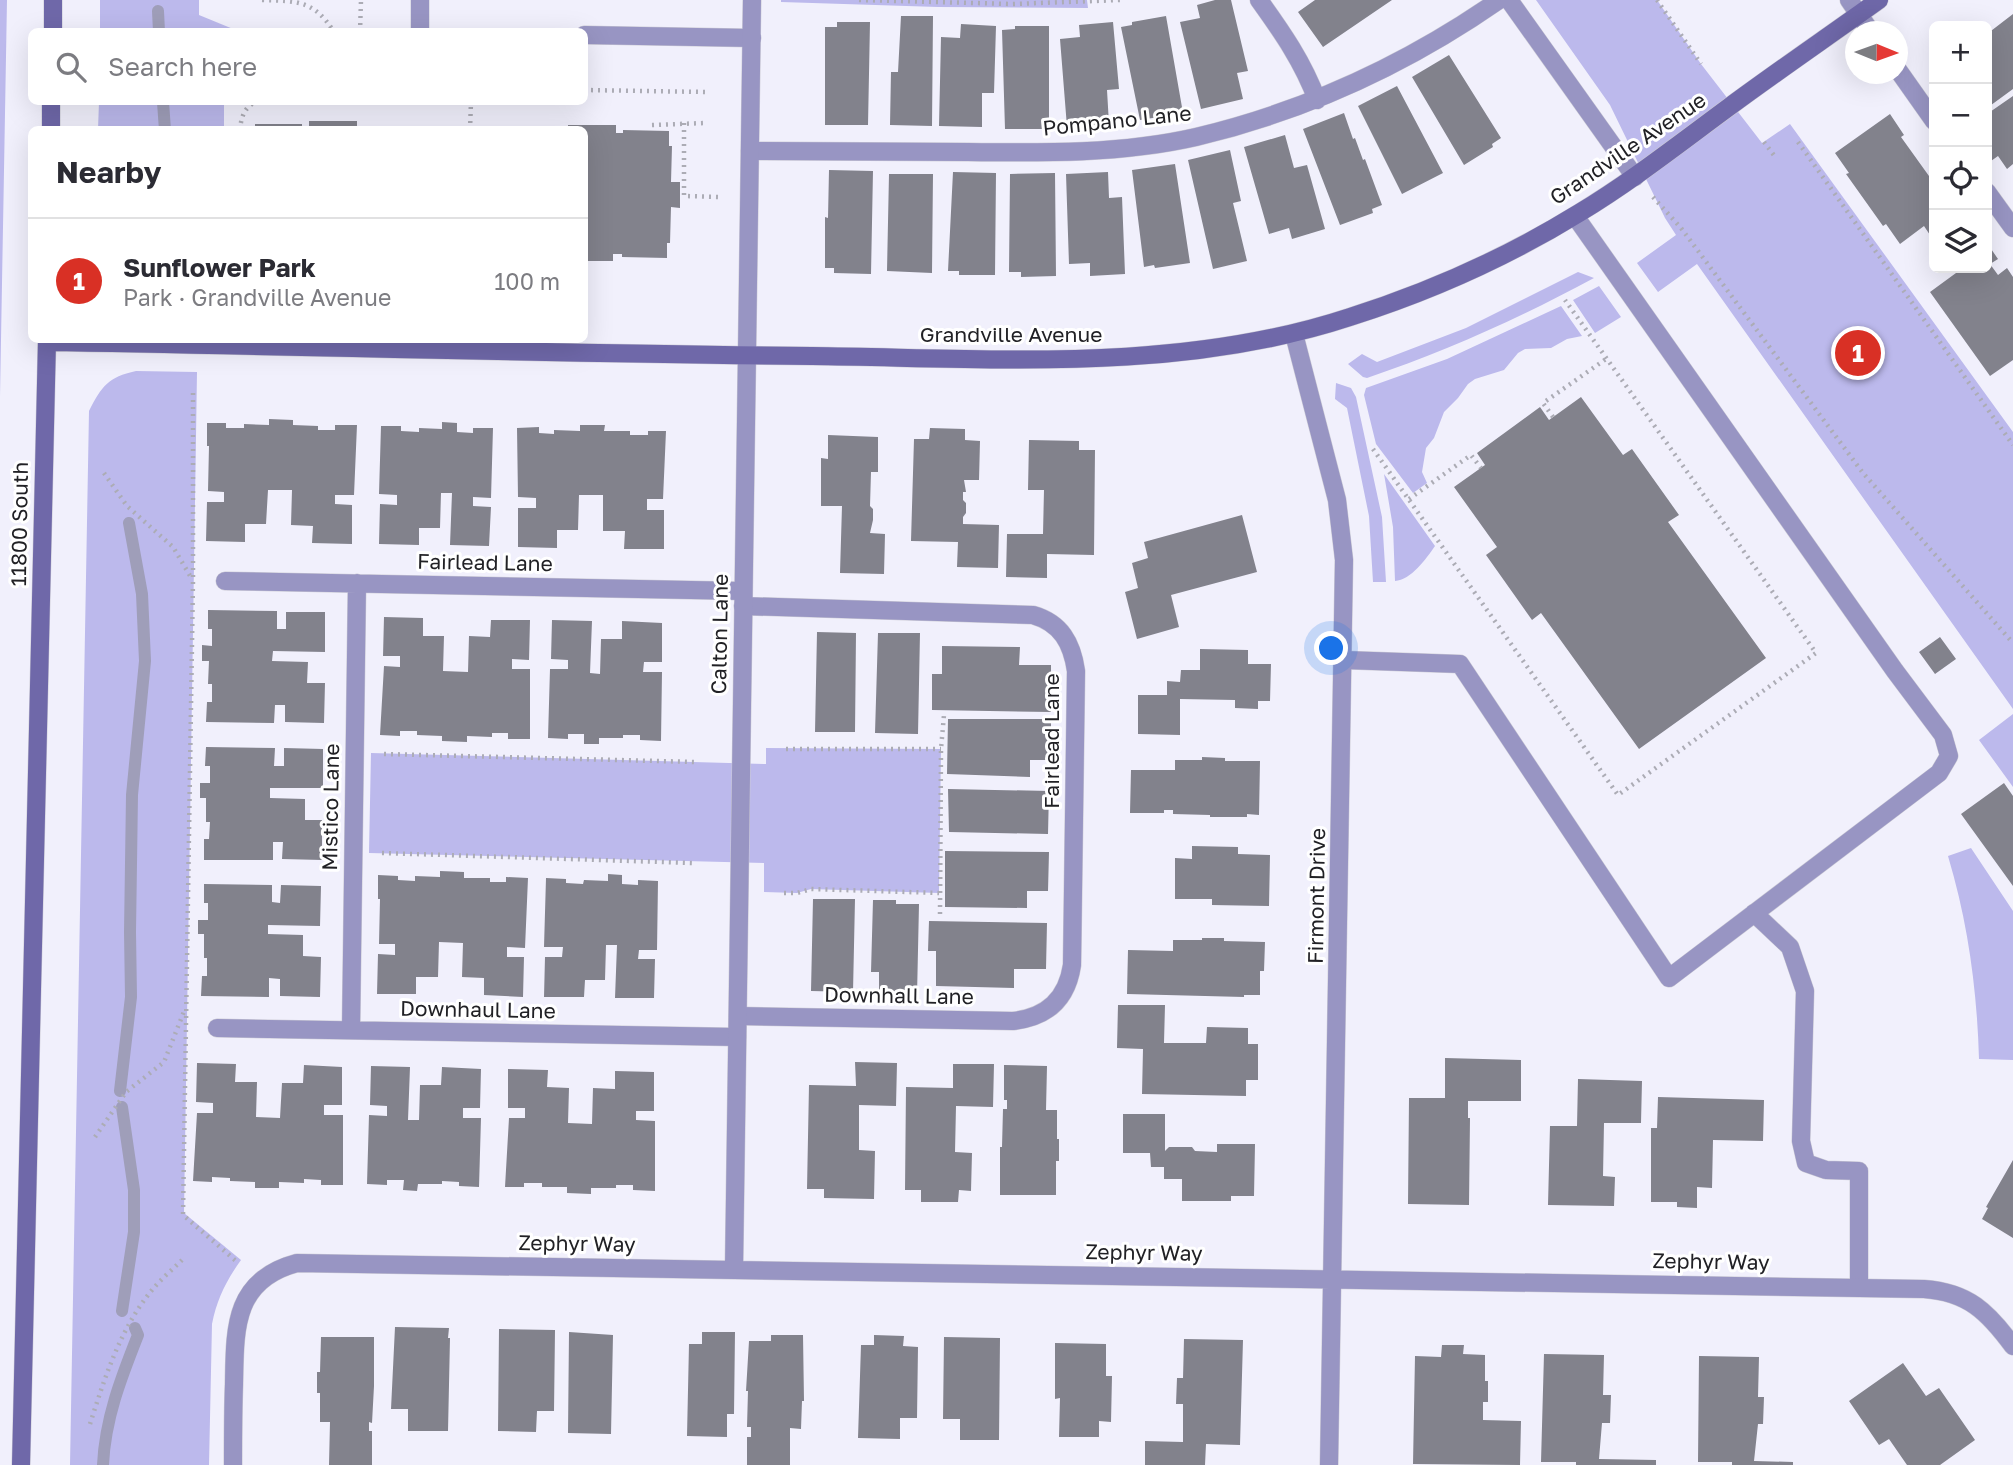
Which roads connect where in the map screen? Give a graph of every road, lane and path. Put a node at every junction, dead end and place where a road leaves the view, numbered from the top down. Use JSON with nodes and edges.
{"nodes":[{"id":1,"x":53,"y":0,"type":"edge"},
{"id":2,"x":261,"y":0,"type":"edge"},
{"id":3,"x":274,"y":0,"type":"edge"},
{"id":4,"x":360,"y":0,"type":"edge"},
{"id":5,"x":420,"y":0,"type":"edge"},
{"id":6,"x":752,"y":0,"type":"edge"},
{"id":7,"x":859,"y":0,"type":"edge"},
{"id":8,"x":1121,"y":0,"type":"edge"},
{"id":9,"x":1259,"y":0,"type":"edge"},
{"id":10,"x":1499,"y":0,"type":"edge"},
{"id":11,"x":1509,"y":0,"type":"edge"},
{"id":12,"x":1657,"y":0,"type":"edge"},
{"id":13,"x":1879,"y":0,"type":"edge"},
{"id":14,"x":1086,"y":1,"type":"edge"},
{"id":15,"x":975,"y":2,"type":"edge"},
{"id":16,"x":1854,"y":7,"type":"edge"},
{"id":17,"x":53,"y":28,"type":"edge"},
{"id":18,"x":332,"y":28,"type":"edge"},
{"id":19,"x":360,"y":28,"type":"edge"},
{"id":20,"x":420,"y":28,"type":"edge"},
{"id":21,"x":588,"y":35,"type":"edge"},
{"id":22,"x":752,"y":38,"type":"junction"},
{"id":23,"x":1702,"y":64,"type":"dead end"},
{"id":24,"x":1908,"y":84,"type":"edge"},
{"id":25,"x":588,"y":90,"type":"edge"},
{"id":26,"x":706,"y":92,"type":"dead end"},
{"id":27,"x":1317,"y":100,"type":"junction"},
{"id":28,"x":51,"y":105,"type":"edge"},
{"id":29,"x":250,"y":105,"type":"edge"},
{"id":30,"x":471,"y":105,"type":"edge"},
{"id":31,"x":1929,"y":114,"type":"edge"},
{"id":32,"x":684,"y":123,"type":"junction"},
{"id":33,"x":705,"y":123,"type":"dead end"},
{"id":34,"x":652,"y":125,"type":"dead end"},
{"id":35,"x":51,"y":126,"type":"edge"},
{"id":36,"x":240,"y":126,"type":"edge"},
{"id":37,"x":470,"y":126,"type":"edge"},
{"id":38,"x":1765,"y":142,"type":"dead end"},
{"id":39,"x":1798,"y":142,"type":"dead end"},
{"id":40,"x":750,"y":151,"type":"junction"},
{"id":41,"x":1776,"y":158,"type":"dead end"},
{"id":42,"x":1634,"y":177,"type":"junction"},
{"id":43,"x":749,"y":197,"type":"junction"},
{"id":44,"x":1992,"y":199,"type":"edge"},
{"id":45,"x":1575,"y":216,"type":"junction"},
{"id":46,"x":2013,"y":228,"type":"edge"},
{"id":47,"x":1566,"y":300,"type":"dead end"},
{"id":48,"x":1294,"y":334,"type":"junction"},
{"id":49,"x":47,"y":343,"type":"edge"},
{"id":50,"x":147,"y":343,"type":"edge"},
{"id":51,"x":746,"y":355,"type":"junction"},
{"id":52,"x":1606,"y":359,"type":"junction"},
{"id":53,"x":193,"y":393,"type":"dead end"},
{"id":54,"x":1553,"y":417,"type":"dead end"},
{"id":55,"x":2013,"y":445,"type":"edge"},
{"id":56,"x":1373,"y":449,"type":"dead end"},
{"id":57,"x":1482,"y":467,"type":"dead end"},
{"id":58,"x":104,"y":473,"type":"dead end"},
{"id":59,"x":1409,"y":499,"type":"junction"},
{"id":60,"x":193,"y":579,"type":"junction"},
{"id":61,"x":225,"y":581,"type":"dead end"},
{"id":62,"x":357,"y":583,"type":"junction"},
{"id":63,"x":743,"y":599,"type":"junction"},
{"id":64,"x":2013,"y":643,"type":"edge"},
{"id":65,"x":1344,"y":660,"type":"junction"},
{"id":66,"x":944,"y":715,"type":"dead end"},
{"id":67,"x":786,"y":749,"type":"dead end"},
{"id":68,"x":941,"y":749,"type":"junction"},
{"id":69,"x":355,"y":753,"type":"junction"},
{"id":70,"x":696,"y":762,"type":"dead end"},
{"id":71,"x":353,"y":853,"type":"junction"},
{"id":72,"x":693,"y":863,"type":"dead end"},
{"id":73,"x":784,"y":893,"type":"dead end"},
{"id":74,"x":939,"y":893,"type":"junction"},
{"id":75,"x":1754,"y":913,"type":"junction"},
{"id":76,"x":940,"y":914,"type":"dead end"},
{"id":77,"x":187,"y":1004,"type":"junction"},
{"id":78,"x":1055,"y":1005,"type":"joint"},
{"id":79,"x":738,"y":1016,"type":"junction"},
{"id":80,"x":217,"y":1028,"type":"dead end"},
{"id":81,"x":351,"y":1030,"type":"junction"},
{"id":82,"x":737,"y":1037,"type":"junction"},
{"id":83,"x":95,"y":1138,"type":"dead end"},
{"id":84,"x":183,"y":1259,"type":"dead end"},
{"id":85,"x":236,"y":1261,"type":"dead end"},
{"id":86,"x":734,"y":1269,"type":"junction"},
{"id":87,"x":1333,"y":1279,"type":"junction"},
{"id":88,"x":1859,"y":1287,"type":"junction"},
{"id":89,"x":2013,"y":1346,"type":"edge"},
{"id":90,"x":90,"y":1424,"type":"dead end"},
{"id":91,"x":21,"y":1465,"type":"edge"},
{"id":92,"x":233,"y":1465,"type":"edge"},
{"id":93,"x":1329,"y":1465,"type":"edge"}],
"edges":[{"from":1,"to":17,"type":"street"},
{"from":2,"to":3,"type":"path"},
{"from":3,"to":18,"type":"path"},
{"from":4,"to":19,"type":"path"},
{"from":5,"to":20,"type":"street"},
{"from":6,"to":22,"type":"street","name":"Calton Lane"},
{"from":7,"to":15,"type":"path"},
{"from":8,"to":14,"type":"path"},
{"from":9,"to":27,"type":"street"},
{"from":10,"to":27,"type":"street","name":"Pompano Lane"},
{"from":11,"to":42,"type":"street"},
{"from":12,"to":23,"type":"path"},
{"from":13,"to":16,"type":"street","name":"Grandville Avenue"},
{"from":14,"to":15,"type":"path"},
{"from":16,"to":42,"type":"street","name":"Grandville Avenue"},
{"from":21,"to":22,"type":"street"},
{"from":22,"to":40,"type":"street","name":"Calton Lane"},
{"from":24,"to":31,"type":"street"},
{"from":25,"to":26,"type":"path"},
{"from":27,"to":40,"type":"street","name":"Pompano Lane"},
{"from":28,"to":35,"type":"street"},
{"from":29,"to":36,"type":"path"},
{"from":30,"to":37,"type":"path"},
{"from":32,"to":33,"type":"path"},
{"from":32,"to":34,"type":"path"},
{"from":32,"to":43,"type":"path"},
{"from":38,"to":41,"type":"path"},
{"from":39,"to":55,"type":"path"},
{"from":40,"to":43,"type":"street","name":"Calton Lane"},
{"from":42,"to":45,"type":"street","name":"Grandville Avenue"},
{"from":42,"to":64,"type":"path"},
{"from":43,"to":51,"type":"street","name":"Calton Lane"},
{"from":44,"to":46,"type":"street"},
{"from":45,"to":48,"type":"street","name":"Grandville Avenue"},
{"from":45,"to":75,"type":"street"},
{"from":47,"to":52,"type":"path"},
{"from":48,"to":51,"type":"street","name":"Grandville Avenue"},
{"from":48,"to":65,"type":"street","name":"Firmont Drive"},
{"from":49,"to":91,"type":"street","name":"11800 South"},
{"from":50,"to":51,"type":"street","name":"Grandville Avenue"},
{"from":51,"to":63,"type":"street","name":"Calton Lane"},
{"from":52,"to":54,"type":"path"},
{"from":52,"to":59,"type":"path"},
{"from":53,"to":60,"type":"path"},
{"from":56,"to":59,"type":"path"},
{"from":57,"to":59,"type":"path"},
{"from":58,"to":60,"type":"path"},
{"from":60,"to":77,"type":"path"},
{"from":61,"to":62,"type":"street","name":"Fairlead Lane"},
{"from":62,"to":63,"type":"street","name":"Fairlead Lane"},
{"from":62,"to":69,"type":"street","name":"Mistico Lane"},
{"from":63,"to":78,"type":"street","name":"Fairlead Lane"},
{"from":63,"to":79,"type":"street","name":"Calton Lane"},
{"from":65,"to":75,"type":"street"},
{"from":65,"to":87,"type":"street","name":"Firmont Drive"},
{"from":66,"to":68,"type":"path"},
{"from":67,"to":68,"type":"path"},
{"from":68,"to":74,"type":"path"},
{"from":69,"to":70,"type":"path"},
{"from":69,"to":71,"type":"street","name":"Mistico Lane"},
{"from":71,"to":72,"type":"path"},
{"from":71,"to":81,"type":"street","name":"Mistico Lane"},
{"from":73,"to":74,"type":"path"},
{"from":74,"to":76,"type":"path"},
{"from":75,"to":88,"type":"street"},
{"from":77,"to":83,"type":"path"},
{"from":77,"to":85,"type":"path"},
{"from":78,"to":79,"type":"street","name":"Downhall Lane"},
{"from":79,"to":82,"type":"street","name":"Calton Lane"},
{"from":80,"to":81,"type":"street","name":"Downhaul Lane"},
{"from":81,"to":82,"type":"street","name":"Downhaul Lane"},
{"from":82,"to":86,"type":"street","name":"Calton Lane"},
{"from":84,"to":90,"type":"path"},
{"from":86,"to":87,"type":"street","name":"Zephyr Way"},
{"from":86,"to":92,"type":"street","name":"Zephyr Way"},
{"from":87,"to":88,"type":"street","name":"Zephyr Way"},
{"from":87,"to":93,"type":"street","name":"Firmont Drive"},
{"from":88,"to":89,"type":"street","name":"Zephyr Way"}]}
